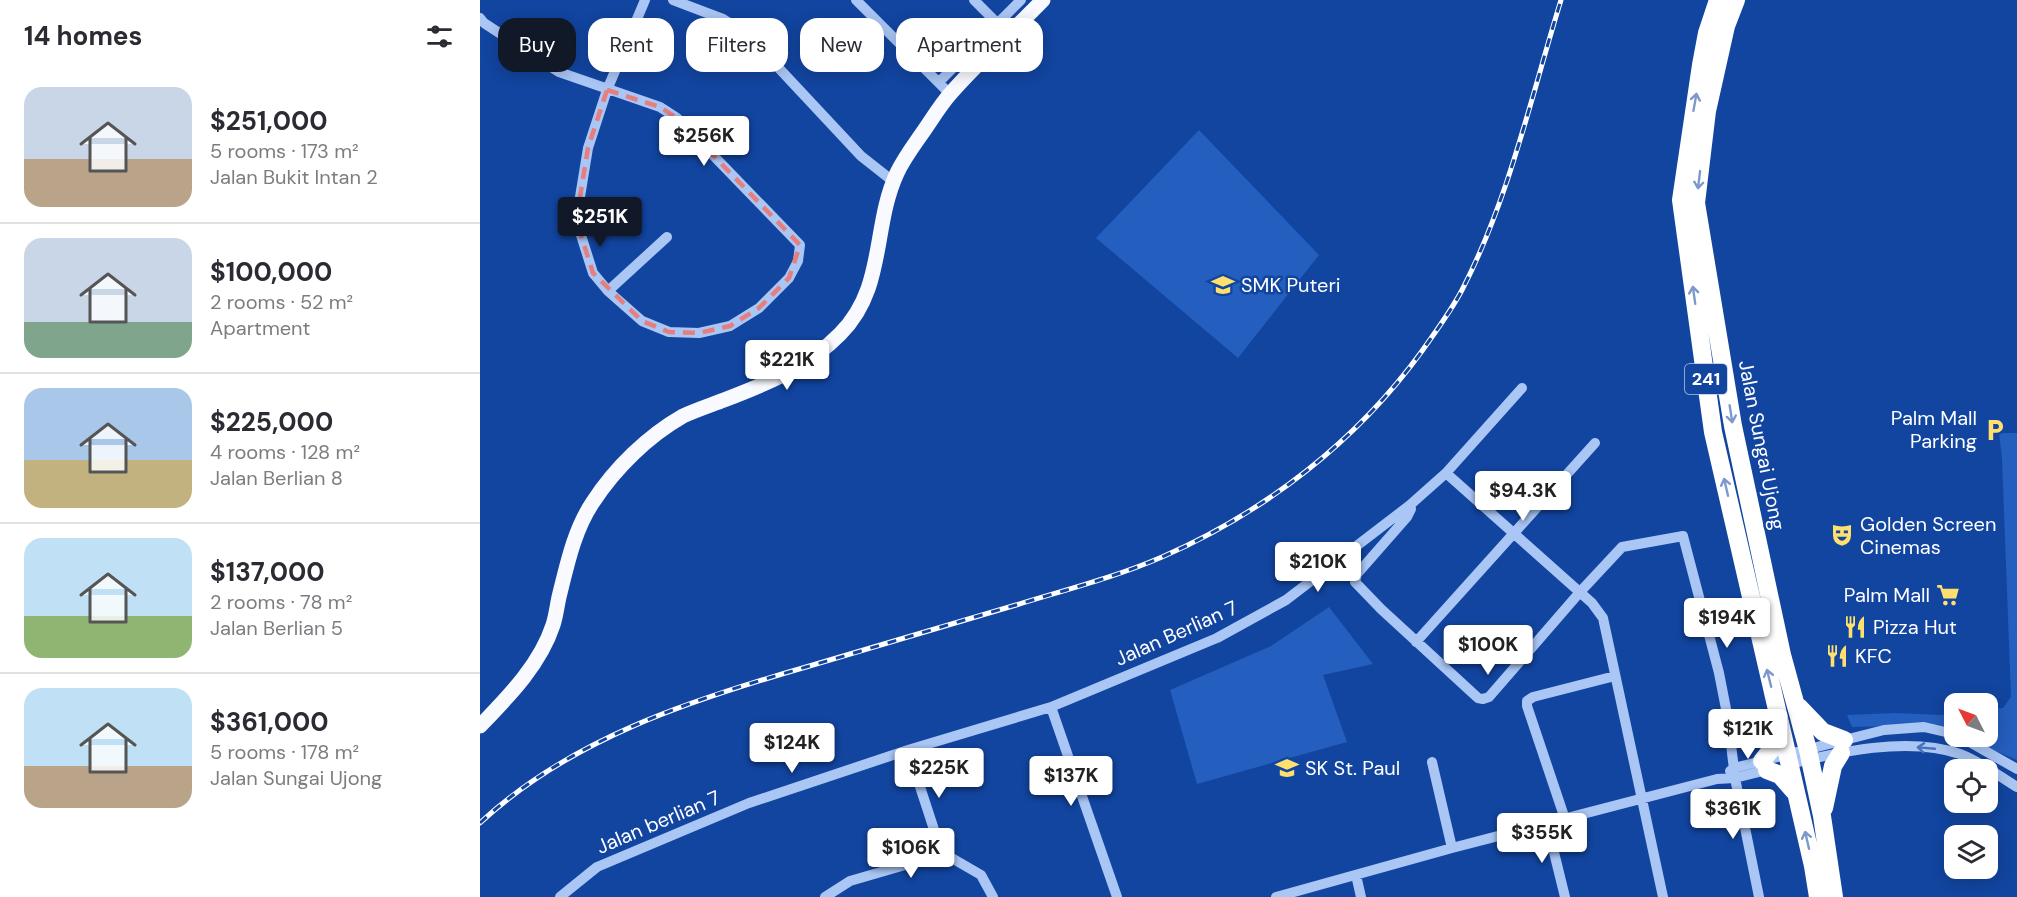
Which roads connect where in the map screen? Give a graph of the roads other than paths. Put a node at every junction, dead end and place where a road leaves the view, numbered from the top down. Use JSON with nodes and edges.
{"nodes":[{"id":1,"x":645,"y":0,"type":"edge"},
{"id":2,"x":673,"y":0,"type":"edge"},
{"id":3,"x":856,"y":0,"type":"edge"},
{"id":4,"x":974,"y":0,"type":"edge"},
{"id":5,"x":1021,"y":0,"type":"edge"},
{"id":6,"x":1043,"y":0,"type":"edge"},
{"id":7,"x":1718,"y":0,"type":"edge"},
{"id":8,"x":1736,"y":0,"type":"edge"},
{"id":9,"x":993,"y":18,"type":"edge"},
{"id":10,"x":1003,"y":18,"type":"edge"},
{"id":11,"x":1026,"y":18,"type":"edge"},
{"id":12,"x":481,"y":22,"type":"edge"},
{"id":13,"x":949,"y":72,"type":"edge"},
{"id":14,"x":972,"y":72,"type":"edge"},
{"id":15,"x":939,"y":82,"type":"junction"},
{"id":16,"x":607,"y":90,"type":"junction"},
{"id":17,"x":950,"y":94,"type":"junction"},
{"id":18,"x":894,"y":182,"type":"junction"},
{"id":19,"x":667,"y":237,"type":"dead end"},
{"id":20,"x":608,"y":291,"type":"junction"},
{"id":21,"x":1522,"y":388,"type":"dead end"},
{"id":22,"x":1595,"y":443,"type":"dead end"},
{"id":23,"x":1446,"y":473,"type":"junction"},
{"id":24,"x":1410,"y":505,"type":"junction"},
{"id":25,"x":1514,"y":533,"type":"junction"},
{"id":26,"x":1580,"y":592,"type":"junction"},
{"id":27,"x":1416,"y":642,"type":"junction"},
{"id":28,"x":1615,"y":676,"type":"junction"},
{"id":29,"x":1796,"y":704,"type":"junction"},
{"id":30,"x":1052,"y":707,"type":"junction"},
{"id":31,"x":1778,"y":718,"type":"junction"},
{"id":32,"x":480,"y":726,"type":"edge"},
{"id":33,"x":1944,"y":732,"type":"edge"},
{"id":34,"x":1843,"y":746,"type":"junction"},
{"id":35,"x":1979,"y":747,"type":"edge"},
{"id":36,"x":908,"y":750,"type":"junction"},
{"id":37,"x":1809,"y":755,"type":"junction"},
{"id":38,"x":1789,"y":760,"type":"junction"},
{"id":39,"x":1432,"y":762,"type":"dead end"},
{"id":40,"x":1765,"y":766,"type":"junction"},
{"id":41,"x":2015,"y":767,"type":"edge"},
{"id":42,"x":1735,"y":773,"type":"junction"},
{"id":43,"x":2017,"y":787,"type":"edge"},
{"id":44,"x":1797,"y":795,"type":"junction"},
{"id":45,"x":1641,"y":799,"type":"junction"},
{"id":46,"x":1822,"y":816,"type":"junction"},
{"id":47,"x":1565,"y":819,"type":"junction"},
{"id":48,"x":1547,"y":824,"type":"junction"},
{"id":49,"x":1452,"y":848,"type":"junction"},
{"id":50,"x":943,"y":857,"type":"junction"},
{"id":51,"x":1356,"y":875,"type":"junction"},
{"id":52,"x":565,"y":896,"type":"edge"},
{"id":53,"x":825,"y":897,"type":"edge"},
{"id":54,"x":993,"y":897,"type":"edge"},
{"id":55,"x":1117,"y":897,"type":"edge"},
{"id":56,"x":1276,"y":897,"type":"edge"},
{"id":57,"x":1361,"y":897,"type":"edge"},
{"id":58,"x":1565,"y":897,"type":"edge"},
{"id":59,"x":1663,"y":897,"type":"edge"},
{"id":60,"x":1759,"y":897,"type":"edge"},
{"id":61,"x":1818,"y":897,"type":"edge"},
{"id":62,"x":1834,"y":897,"type":"edge"}],
"edges":[{"from":1,"to":16,"type":"street"},
{"from":2,"to":18,"type":"street"},
{"from":3,"to":15,"type":"street"},
{"from":4,"to":9,"type":"street"},
{"from":5,"to":10,"type":"street"},
{"from":6,"to":11,"type":"main road"},
{"from":31,"to":7,"type":"highway","number":"241","one_way":true},
{"from":8,"to":29,"type":"highway","name":"Jalan Sungai Ujong","number":"241","one_way":true},
{"from":12,"to":16,"type":"street"},
{"from":13,"to":15,"type":"street"},
{"from":14,"to":17,"type":"main road"},
{"from":15,"to":17,"type":"street"},
{"from":16,"to":20,"type":"street"},
{"from":16,"to":20,"type":"street"},
{"from":17,"to":18,"type":"main road"},
{"from":18,"to":32,"type":"main road"},
{"from":19,"to":20,"type":"street"},
{"from":21,"to":23,"type":"street","name":"Jalan Berlian 7"},
{"from":22,"to":25,"type":"street"},
{"from":23,"to":24,"type":"street","name":"Jalan Berlian 7"},
{"from":23,"to":25,"type":"street"},
{"from":24,"to":27,"type":"street"},
{"from":24,"to":30,"type":"street","name":"Jalan Berlian 7"},
{"from":25,"to":26,"type":"street"},
{"from":25,"to":27,"type":"street"},
{"from":26,"to":27,"type":"street"},
{"from":26,"to":28,"type":"street"},
{"from":26,"to":42,"type":"street"},
{"from":28,"to":45,"type":"street"},
{"from":28,"to":47,"type":"street"},
{"from":29,"to":34,"type":"highway"},
{"from":29,"to":37,"type":"highway","name":"Jalan Sungai Ujong","number":"241"},
{"from":30,"to":36,"type":"street","name":"Jalan berlian 7"},
{"from":30,"to":55,"type":"street"},
{"from":31,"to":38,"type":"highway","number":"241"},
{"from":31,"to":40,"type":"highway"},
{"from":33,"to":34,"type":"street"},
{"from":34,"to":37,"type":"street"},
{"from":43,"to":34,"type":"street","one_way":true},
{"from":34,"to":46,"type":"highway"},
{"from":35,"to":41,"type":"street"},
{"from":36,"to":50,"type":"street"},
{"from":36,"to":52,"type":"street","name":"Jalan berlian 7"},
{"from":37,"to":38,"type":"street"},
{"from":37,"to":46,"type":"highway","name":"Jalan Sungai Ujong","number":"241"},
{"from":38,"to":40,"type":"street"},
{"from":38,"to":44,"type":"highway","number":"241"},
{"from":39,"to":49,"type":"street"},
{"from":40,"to":42,"type":"street"},
{"from":40,"to":44,"type":"highway"},
{"from":42,"to":45,"type":"street"},
{"from":42,"to":60,"type":"street"},
{"from":61,"to":44,"type":"highway","number":"241","one_way":true},
{"from":45,"to":47,"type":"street"},
{"from":45,"to":59,"type":"street"},
{"from":46,"to":62,"type":"highway","name":"Jalan Sungai Ujong","number":"241"},
{"from":47,"to":48,"type":"street"},
{"from":48,"to":49,"type":"street"},
{"from":48,"to":58,"type":"street"},
{"from":49,"to":51,"type":"street"},
{"from":50,"to":53,"type":"street"},
{"from":50,"to":54,"type":"street"},
{"from":51,"to":56,"type":"street"},
{"from":51,"to":57,"type":"street"}]}
